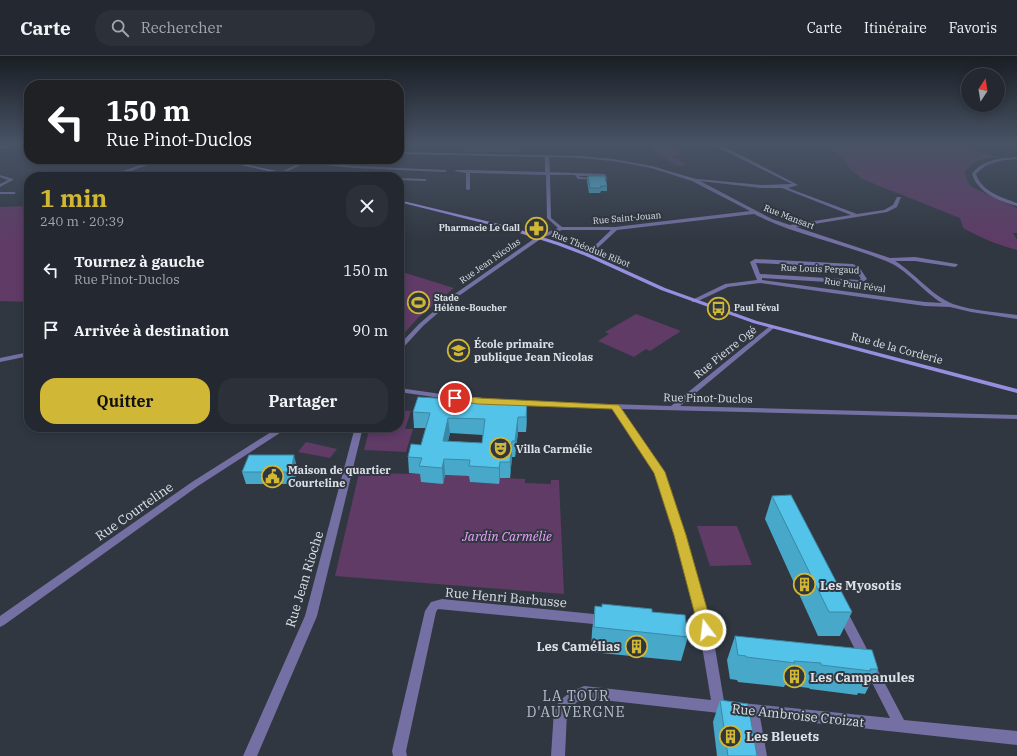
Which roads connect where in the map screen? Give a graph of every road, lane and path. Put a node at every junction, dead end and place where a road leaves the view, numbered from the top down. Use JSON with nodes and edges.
{"nodes":[{"id":1,"x":2,"y":177,"type":"edge"},
{"id":2,"x":424,"y":177,"type":"edge"},
{"id":3,"x":468,"y":177,"type":"edge"},
{"id":4,"x":547,"y":177,"type":"edge"},
{"id":5,"x":578,"y":177,"type":"edge"},
{"id":6,"x":604,"y":177,"type":"edge"},
{"id":7,"x":684,"y":177,"type":"edge"},
{"id":8,"x":780,"y":177,"type":"edge"},
{"id":9,"x":975,"y":177,"type":"edge"},
{"id":10,"x":404,"y":179,"type":"edge"},
{"id":11,"x":694,"y":180,"type":"junction"},
{"id":12,"x":0,"y":186,"type":"edge"},
{"id":13,"x":780,"y":187,"type":"junction"},
{"id":14,"x":468,"y":189,"type":"dead end"},
{"id":15,"x":14,"y":193,"type":"dead end"},
{"id":16,"x":0,"y":194,"type":"edge"},
{"id":17,"x":899,"y":198,"type":"dead end"},
{"id":18,"x":404,"y":202,"type":"edge"},
{"id":19,"x":1017,"y":205,"type":"edge"},
{"id":20,"x":748,"y":209,"type":"junction"},
{"id":21,"x":755,"y":212,"type":"junction"},
{"id":22,"x":858,"y":216,"type":"junction"},
{"id":23,"x":717,"y":217,"type":"junction"},
{"id":24,"x":788,"y":227,"type":"junction"},
{"id":25,"x":561,"y":228,"type":"junction"},
{"id":26,"x":615,"y":229,"type":"junction"},
{"id":27,"x":540,"y":237,"type":"junction"},
{"id":28,"x":588,"y":255,"type":"junction"},
{"id":29,"x":889,"y":260,"type":"junction"},
{"id":30,"x":955,"y":265,"type":"dead end"},
{"id":31,"x":759,"y":278,"type":"junction"},
{"id":32,"x":694,"y":302,"type":"junction"},
{"id":33,"x":950,"y":305,"type":"junction"},
{"id":34,"x":1017,"y":317,"type":"edge"},
{"id":35,"x":772,"y":327,"type":"junction"},
{"id":36,"x":404,"y":344,"type":"edge"},
{"id":37,"x":24,"y":355,"type":"edge"},
{"id":38,"x":0,"y":360,"type":"edge"},
{"id":39,"x":404,"y":391,"type":"edge"},
{"id":40,"x":1017,"y":391,"type":"edge"},
{"id":41,"x":486,"y":401,"type":"edge"},
{"id":42,"x":508,"y":402,"type":"edge"},
{"id":43,"x":615,"y":407,"type":"junction"},
{"id":44,"x":672,"y":408,"type":"junction"},
{"id":45,"x":1017,"y":417,"type":"edge"},
{"id":46,"x":277,"y":432,"type":"edge"},
{"id":47,"x":358,"y":432,"type":"edge"},
{"id":48,"x":835,"y":598,"type":"edge"},
{"id":49,"x":615,"y":621,"type":"edge"},
{"id":50,"x":0,"y":622,"type":"edge"},
{"id":51,"x":668,"y":626,"type":"edge"},
{"id":52,"x":706,"y":630,"type":"junction"},
{"id":53,"x":848,"y":652,"type":"edge"},
{"id":54,"x":863,"y":653,"type":"junction"},
{"id":55,"x":719,"y":707,"type":"junction"},
{"id":56,"x":752,"y":710,"type":"junction"},
{"id":57,"x":900,"y":725,"type":"junction"},
{"id":58,"x":1017,"y":738,"type":"edge"},
{"id":59,"x":250,"y":756,"type":"edge"},
{"id":60,"x":400,"y":756,"type":"edge"},
{"id":61,"x":558,"y":756,"type":"edge"},
{"id":62,"x":760,"y":756,"type":"edge"}],
"edges":[{"from":1,"to":12,"type":"street"},
{"from":2,"to":10,"type":"street"},
{"from":3,"to":14,"type":"street"},
{"from":4,"to":25,"type":"street"},
{"from":5,"to":6,"type":"street"},
{"from":7,"to":11,"type":"street","name":"Rue Mansart"},
{"from":8,"to":13,"type":"street"},
{"from":9,"to":19,"type":"street"},
{"from":11,"to":13,"type":"street"},
{"from":11,"to":20,"type":"street","name":"Rue Mansart"},
{"from":13,"to":22,"type":"street"},
{"from":15,"to":16,"type":"street"},
{"from":17,"to":22,"type":"street"},
{"from":18,"to":27,"type":"main road","name":"Rue Théodule Ribot"},
{"from":20,"to":21,"type":"street","name":"Rue Mansart"},
{"from":20,"to":23,"type":"street","name":"Rue Saint-Jouan"},
{"from":21,"to":23,"type":"street","name":"Rue Saint-Jouan"},
{"from":21,"to":24,"type":"street","name":"Rue Mansart"},
{"from":22,"to":24,"type":"street"},
{"from":23,"to":26,"type":"street","name":"Rue Saint-Jouan"},
{"from":24,"to":29,"type":"street","name":"Rue Mansart"},
{"from":25,"to":26,"type":"street","name":"Rue Saint-Jouan"},
{"from":25,"to":27,"type":"street","name":"Rue Saint-Jouan"},
{"from":26,"to":28,"type":"street"},
{"from":27,"to":28,"type":"main road","name":"Rue Théodule Ribot"},
{"from":27,"to":36,"type":"street","name":"Rue Jean Nicolas"},
{"from":28,"to":32,"type":"main road","name":"Rue Théodule Ribot"},
{"from":29,"to":30,"type":"street"},
{"from":29,"to":33,"type":"street","name":"Rue Mansart"},
{"from":31,"to":31,"type":"street","name":"Rue Louis Pergaud"},
{"from":31,"to":32,"type":"street","name":"Rue Paul Féval"},
{"from":31,"to":33,"type":"street","name":"Rue Paul Féval"},
{"from":32,"to":35,"type":"main road","name":"Rue Théodule Ribot"},
{"from":33,"to":34,"type":"street","name":"Rue Paul Féval"},
{"from":35,"to":40,"type":"main road","name":"Rue de la Corderie"},
{"from":35,"to":44,"type":"street","name":"Rue Pierre Ogé"},
{"from":37,"to":38,"type":"street"},
{"from":39,"to":41,"type":"street"},
{"from":42,"to":43,"type":"street","name":"Rue Pinot-Duclos"},
{"from":43,"to":44,"type":"street","name":"Rue Pinot-Duclos"},
{"from":43,"to":52,"type":"street"},
{"from":44,"to":45,"type":"street","name":"Rue Pinot-Duclos"},
{"from":46,"to":50,"type":"street","name":"Rue Courteline"},
{"from":47,"to":59,"type":"street","name":"Rue Jean Rioche"},
{"from":48,"to":54,"type":"street"},
{"from":49,"to":60,"type":"street","name":"Rue Henri Barbusse"},
{"from":51,"to":52,"type":"street"},
{"from":52,"to":55,"type":"street"},
{"from":53,"to":54,"type":"street"},
{"from":54,"to":57,"type":"street"},
{"from":55,"to":56,"type":"street","name":"Rue Ambroise Croizat"},
{"from":55,"to":61,"type":"street","name":"Rue Ambroise Croizat"},
{"from":56,"to":57,"type":"street","name":"Rue Ambroise Croizat"},
{"from":56,"to":62,"type":"street"},
{"from":57,"to":58,"type":"street","name":"Rue Ambroise Croizat"}]}
